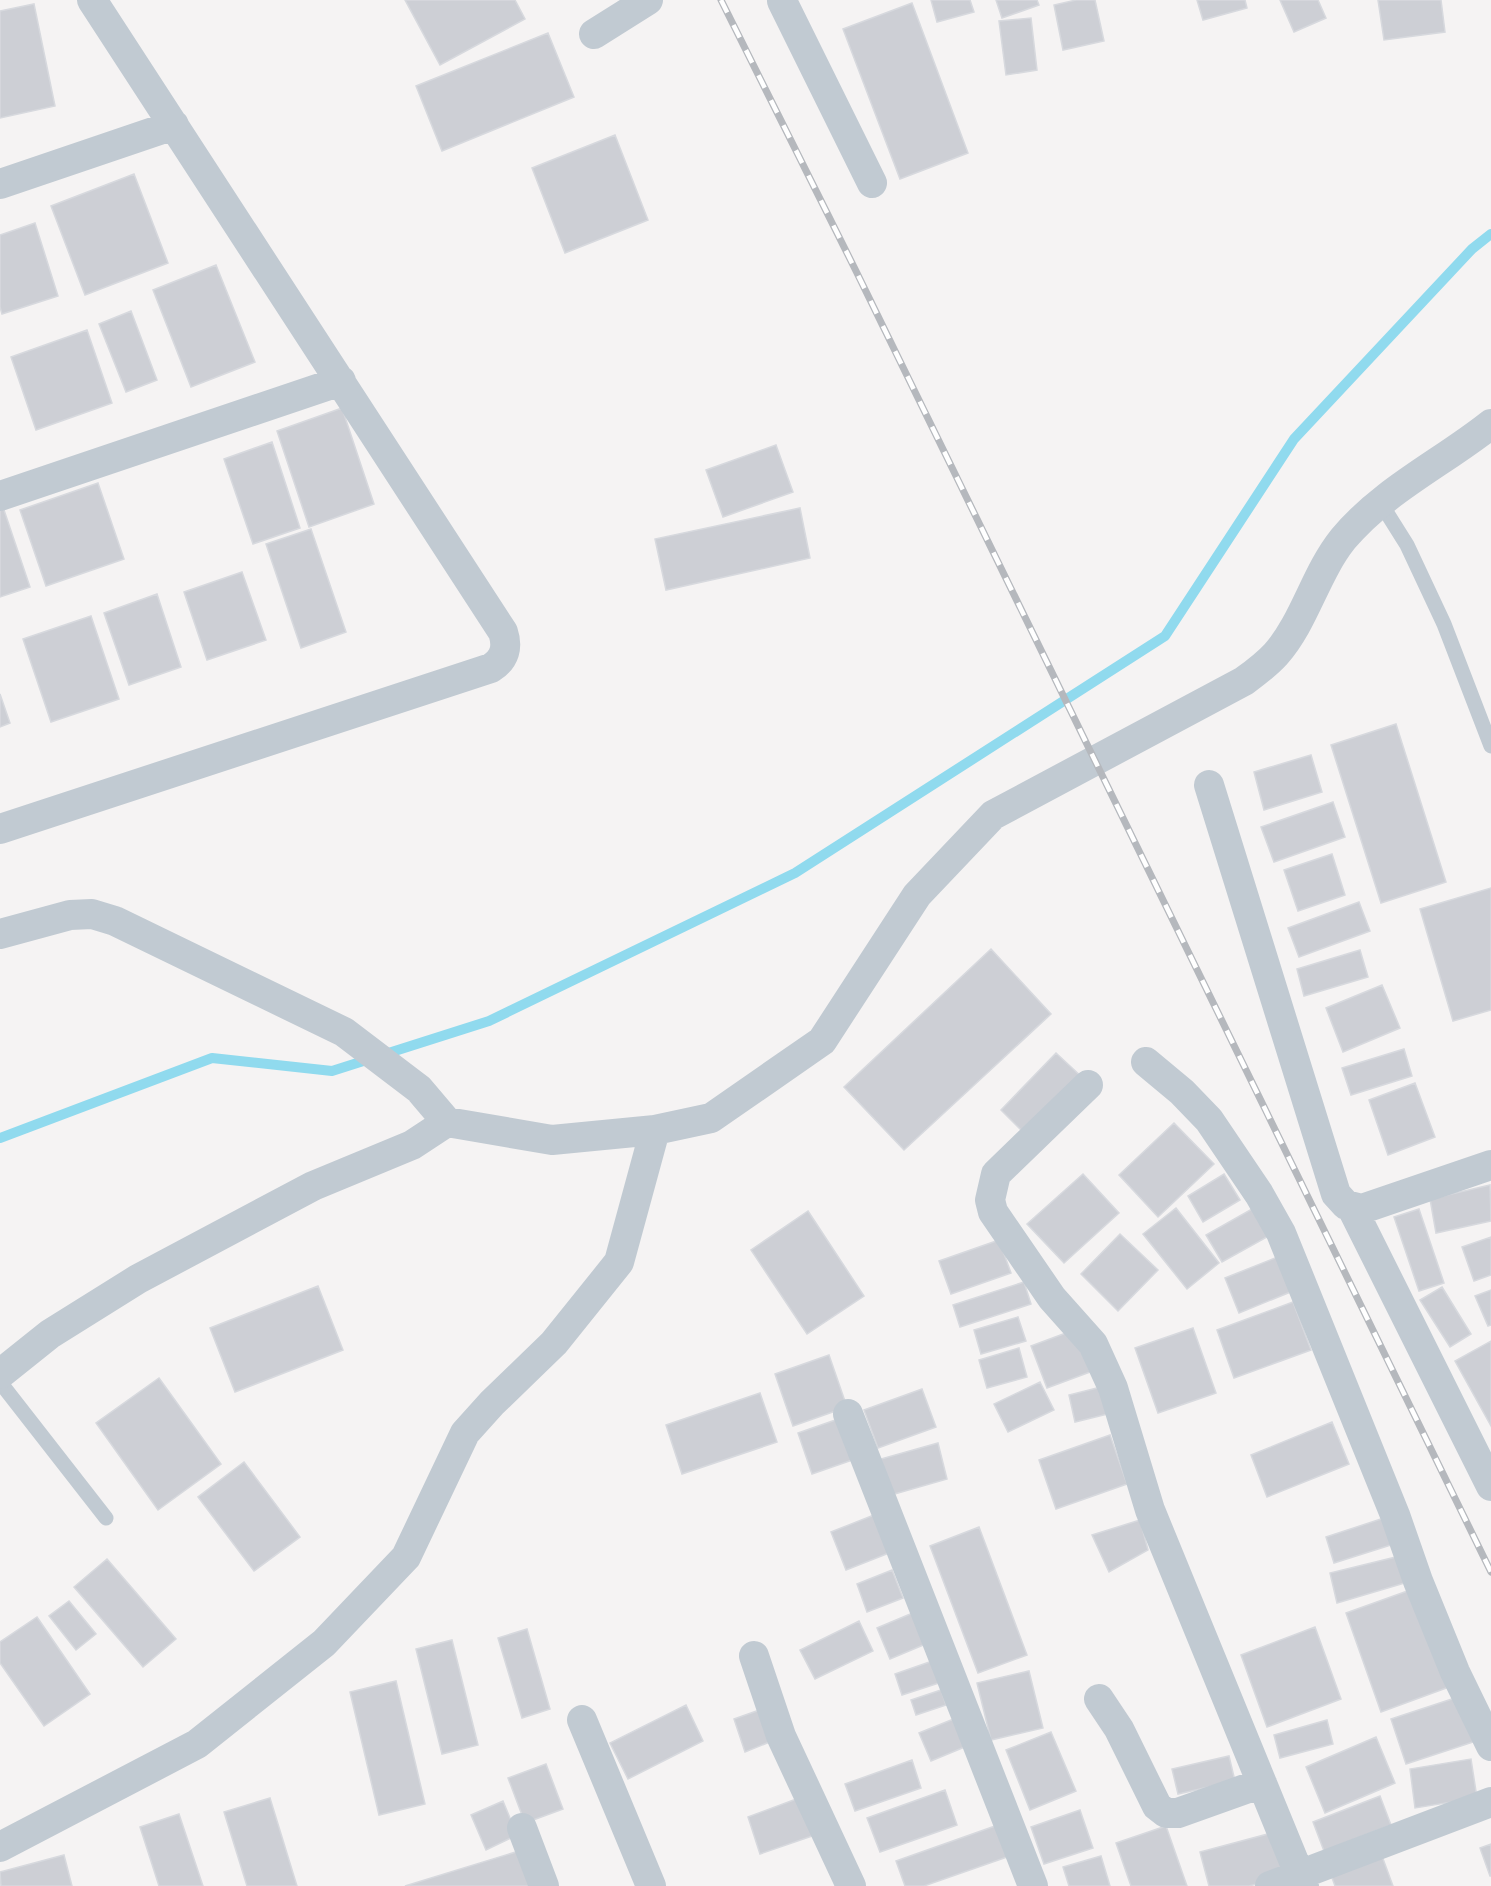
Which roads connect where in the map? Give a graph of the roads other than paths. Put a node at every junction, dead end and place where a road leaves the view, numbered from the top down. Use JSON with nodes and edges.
{"nodes":[{"id":1,"x":92,"y":0,"type":"edge"},
{"id":2,"x":648,"y":0,"type":"edge"},
{"id":3,"x":782,"y":0,"type":"edge"},
{"id":4,"x":594,"y":34,"type":"dead end"},
{"id":5,"x":174,"y":125,"type":"junction"},
{"id":6,"x":872,"y":183,"type":"dead end"},
{"id":7,"x":0,"y":184,"type":"edge"},
{"id":8,"x":341,"y":381,"type":"junction"},
{"id":9,"x":1491,"y":424,"type":"edge"},
{"id":10,"x":0,"y":496,"type":"edge"},
{"id":11,"x":1380,"y":502,"type":"junction"},
{"id":12,"x":1491,"y":746,"type":"edge"},
{"id":13,"x":1209,"y":786,"type":"dead end"},
{"id":14,"x":0,"y":829,"type":"edge"},
{"id":15,"x":0,"y":934,"type":"edge"},
{"id":16,"x":1146,"y":1062,"type":"dead end"},
{"id":17,"x":1088,"y":1085,"type":"dead end"},
{"id":18,"x":447,"y":1122,"type":"junction"},
{"id":19,"x":655,"y":1130,"type":"junction"},
{"id":20,"x":1491,"y":1165,"type":"edge"},
{"id":21,"x":1352,"y":1208,"type":"junction"},
{"id":22,"x":0,"y":1374,"type":"edge"},
{"id":23,"x":0,"y":1382,"type":"edge"},
{"id":24,"x":848,"y":1414,"type":"dead end"},
{"id":25,"x":1491,"y":1486,"type":"edge"},
{"id":26,"x":106,"y":1518,"type":"dead end"},
{"id":27,"x":753,"y":1656,"type":"dead end"},
{"id":28,"x":1099,"y":1699,"type":"dead end"},
{"id":29,"x":582,"y":1720,"type":"dead end"},
{"id":30,"x":1491,"y":1746,"type":"edge"},
{"id":31,"x":1262,"y":1783,"type":"junction"},
{"id":32,"x":1491,"y":1802,"type":"edge"},
{"id":33,"x":522,"y":1828,"type":"dead end"},
{"id":34,"x":0,"y":1847,"type":"edge"},
{"id":35,"x":1302,"y":1880,"type":"edge"},
{"id":36,"x":544,"y":1886,"type":"edge"},
{"id":37,"x":651,"y":1886,"type":"edge"},
{"id":38,"x":850,"y":1886,"type":"edge"},
{"id":39,"x":1033,"y":1886,"type":"edge"},
{"id":40,"x":1270,"y":1886,"type":"edge"}],
"edges":[{"from":1,"to":5,"type":"street"},
{"from":2,"to":4,"type":"street"},
{"from":3,"to":6,"type":"street"},
{"from":5,"to":7,"type":"street"},
{"from":5,"to":8,"type":"street"},
{"from":8,"to":10,"type":"street"},
{"from":8,"to":14,"type":"street"},
{"from":9,"to":11,"type":"street"},
{"from":11,"to":12,"type":"lane"},
{"from":11,"to":19,"type":"street"},
{"from":13,"to":21,"type":"street"},
{"from":15,"to":18,"type":"street"},
{"from":16,"to":30,"type":"street"},
{"from":17,"to":31,"type":"street"},
{"from":18,"to":19,"type":"street"},
{"from":18,"to":22,"type":"street"},
{"from":19,"to":34,"type":"street"},
{"from":20,"to":21,"type":"street"},
{"from":21,"to":25,"type":"street"},
{"from":23,"to":26,"type":"lane"},
{"from":24,"to":39,"type":"street"},
{"from":27,"to":38,"type":"street"},
{"from":28,"to":31,"type":"street"},
{"from":29,"to":37,"type":"street"},
{"from":31,"to":35,"type":"street"},
{"from":32,"to":35,"type":"street"},
{"from":33,"to":36,"type":"street"},
{"from":35,"to":40,"type":"street"}]}
